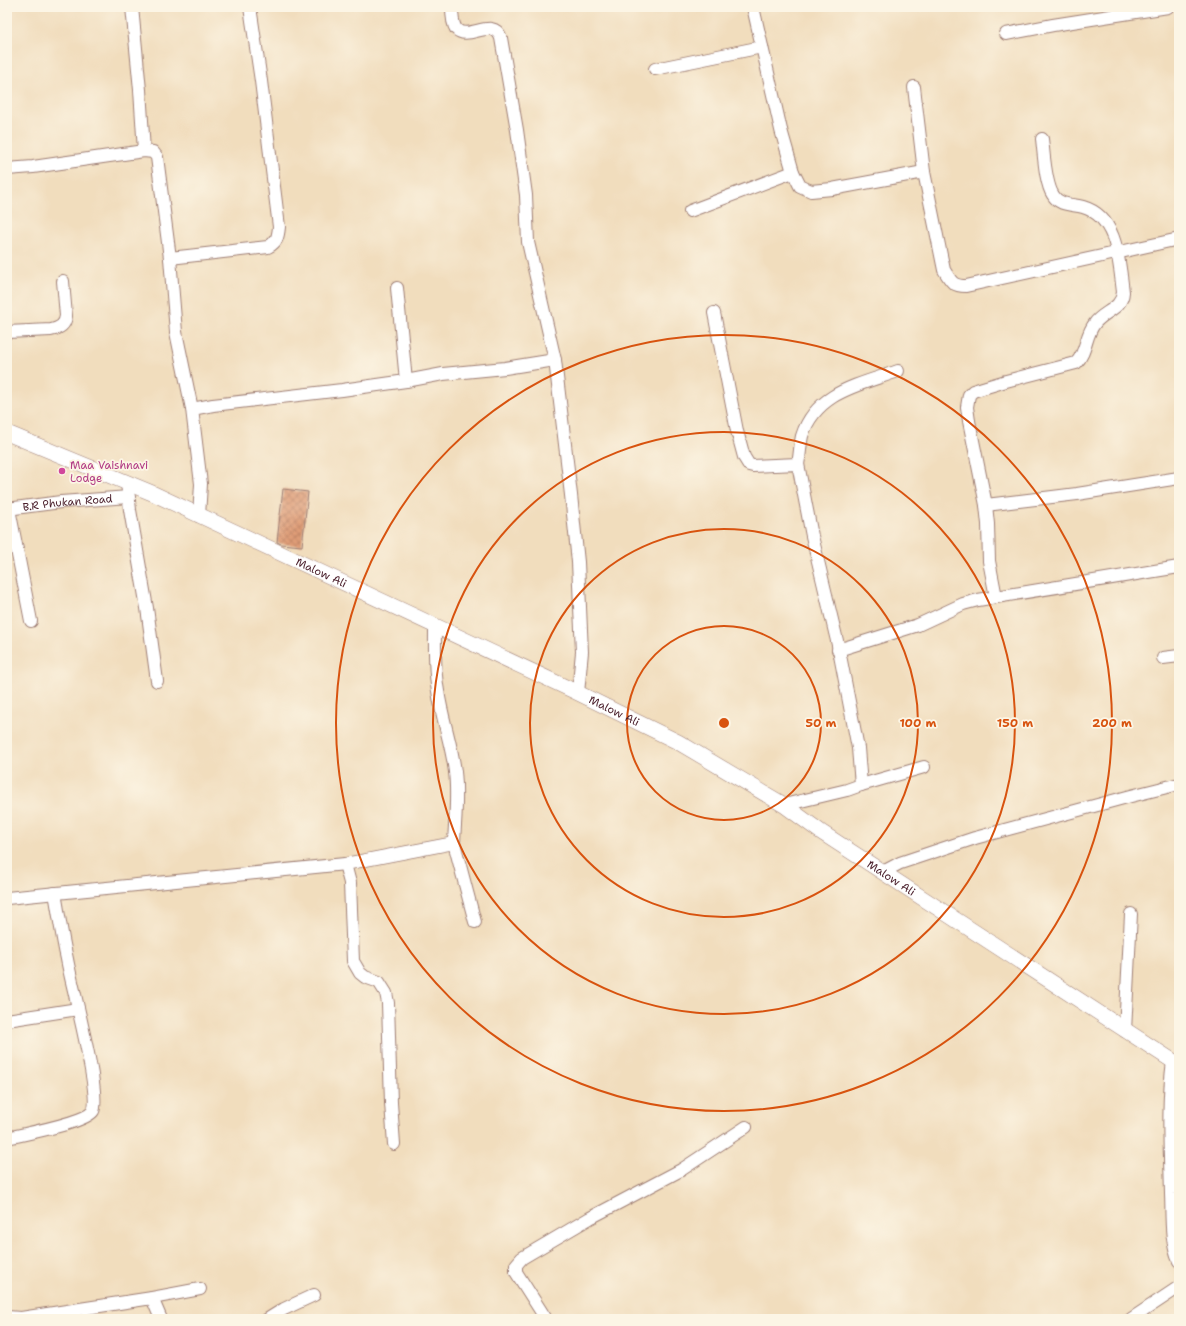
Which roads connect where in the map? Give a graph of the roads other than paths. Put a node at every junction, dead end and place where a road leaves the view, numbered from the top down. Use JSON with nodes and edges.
{"nodes":[{"id":1,"x":132,"y":7,"type":"edge"},
{"id":2,"x":250,"y":7,"type":"edge"},
{"id":3,"x":452,"y":7,"type":"edge"},
{"id":4,"x":753,"y":7,"type":"edge"},
{"id":5,"x":1168,"y":7,"type":"edge"},
{"id":6,"x":1137,"y":9,"type":"edge"},
{"id":7,"x":1006,"y":34,"type":"dead end"},
{"id":8,"x":762,"y":47,"type":"junction"},
{"id":9,"x":655,"y":69,"type":"dead end"},
{"id":10,"x":914,"y":87,"type":"dead end"},
{"id":11,"x":1042,"y":139,"type":"dead end"},
{"id":12,"x":144,"y":152,"type":"junction"},
{"id":13,"x":7,"y":169,"type":"edge"},
{"id":14,"x":793,"y":172,"type":"junction"},
{"id":15,"x":924,"y":172,"type":"junction"},
{"id":16,"x":690,"y":211,"type":"dead end"},
{"id":17,"x":1179,"y":239,"type":"edge"},
{"id":18,"x":1118,"y":253,"type":"junction"},
{"id":19,"x":170,"y":258,"type":"junction"},
{"id":20,"x":63,"y":281,"type":"dead end"},
{"id":21,"x":397,"y":288,"type":"dead end"},
{"id":22,"x":714,"y":313,"type":"dead end"},
{"id":23,"x":7,"y":332,"type":"edge"},
{"id":24,"x":555,"y":360,"type":"junction"},
{"id":25,"x":898,"y":371,"type":"dead end"},
{"id":26,"x":406,"y":381,"type":"junction"},
{"id":27,"x":192,"y":409,"type":"junction"},
{"id":28,"x":7,"y":433,"type":"edge"},
{"id":29,"x":798,"y":464,"type":"junction"},
{"id":30,"x":1179,"y":478,"type":"edge"},
{"id":31,"x":128,"y":490,"type":"junction"},
{"id":32,"x":986,"y":505,"type":"junction"},
{"id":33,"x":8,"y":509,"type":"edge"},
{"id":34,"x":199,"y":516,"type":"junction"},
{"id":35,"x":1179,"y":567,"type":"edge"},
{"id":36,"x":996,"y":597,"type":"junction"},
{"id":37,"x":31,"y":621,"type":"dead end"},
{"id":38,"x":435,"y":627,"type":"junction"},
{"id":39,"x":838,"y":650,"type":"junction"},
{"id":40,"x":1179,"y":656,"type":"edge"},
{"id":41,"x":1163,"y":658,"type":"dead end"},
{"id":42,"x":157,"y":681,"type":"dead end"},
{"id":43,"x":578,"y":693,"type":"junction"},
{"id":44,"x":924,"y":767,"type":"dead end"},
{"id":45,"x":1179,"y":784,"type":"edge"},
{"id":46,"x":861,"y":785,"type":"junction"},
{"id":47,"x":784,"y":805,"type":"junction"},
{"id":48,"x":454,"y":843,"type":"junction"},
{"id":49,"x":345,"y":864,"type":"junction"},
{"id":50,"x":883,"y":872,"type":"junction"},
{"id":51,"x":55,"y":893,"type":"junction"},
{"id":52,"x":7,"y":898,"type":"edge"},
{"id":53,"x":1131,"y":914,"type":"dead end"},
{"id":54,"x":475,"y":922,"type":"dead end"},
{"id":55,"x":78,"y":1009,"type":"junction"},
{"id":56,"x":7,"y":1020,"type":"edge"},
{"id":57,"x":1125,"y":1031,"type":"junction"},
{"id":58,"x":1176,"y":1063,"type":"edge"},
{"id":59,"x":746,"y":1127,"type":"dead end"},
{"id":60,"x":7,"y":1138,"type":"edge"},
{"id":61,"x":394,"y":1144,"type":"dead end"},
{"id":62,"x":1179,"y":1261,"type":"edge"},
{"id":63,"x":1179,"y":1287,"type":"edge"},
{"id":64,"x":200,"y":1289,"type":"dead end"},
{"id":65,"x":314,"y":1295,"type":"dead end"},
{"id":66,"x":152,"y":1298,"type":"junction"},
{"id":67,"x":7,"y":1317,"type":"edge"},
{"id":68,"x":161,"y":1319,"type":"edge"},
{"id":69,"x":268,"y":1319,"type":"edge"},
{"id":70,"x":546,"y":1319,"type":"edge"},
{"id":71,"x":1131,"y":1319,"type":"edge"}],
"edges":[{"from":1,"to":12,"type":"street"},
{"from":2,"to":19,"type":"street"},
{"from":3,"to":24,"type":"street"},
{"from":4,"to":8,"type":"street"},
{"from":5,"to":6,"type":"street"},
{"from":6,"to":7,"type":"street"},
{"from":8,"to":9,"type":"street"},
{"from":8,"to":14,"type":"street"},
{"from":10,"to":15,"type":"street"},
{"from":11,"to":18,"type":"street"},
{"from":12,"to":13,"type":"street"},
{"from":12,"to":19,"type":"street"},
{"from":14,"to":15,"type":"street"},
{"from":14,"to":16,"type":"street"},
{"from":15,"to":18,"type":"street"},
{"from":17,"to":18,"type":"street"},
{"from":18,"to":32,"type":"street"},
{"from":19,"to":27,"type":"street"},
{"from":20,"to":23,"type":"street"},
{"from":21,"to":26,"type":"street"},
{"from":22,"to":29,"type":"street"},
{"from":24,"to":26,"type":"street"},
{"from":24,"to":43,"type":"street"},
{"from":25,"to":29,"type":"street"},
{"from":26,"to":27,"type":"street"},
{"from":27,"to":34,"type":"street"},
{"from":28,"to":31,"type":"street","name":"Malow Ali"},
{"from":29,"to":39,"type":"street"},
{"from":30,"to":32,"type":"street"},
{"from":31,"to":33,"type":"street","name":"B.R Phukan Road"},
{"from":31,"to":34,"type":"street","name":"Malow Ali"},
{"from":31,"to":42,"type":"street"},
{"from":32,"to":36,"type":"street"},
{"from":33,"to":37,"type":"street"},
{"from":34,"to":38,"type":"street","name":"Malow Ali"},
{"from":35,"to":36,"type":"street"},
{"from":36,"to":39,"type":"street"},
{"from":38,"to":43,"type":"street","name":"Malow Ali"},
{"from":38,"to":48,"type":"street"},
{"from":39,"to":46,"type":"street"},
{"from":40,"to":41,"type":"street"},
{"from":43,"to":47,"type":"street","name":"Malow Ali"},
{"from":44,"to":46,"type":"street"},
{"from":45,"to":50,"type":"street"},
{"from":46,"to":47,"type":"street"},
{"from":47,"to":50,"type":"street","name":"Malow Ali"},
{"from":48,"to":49,"type":"street"},
{"from":48,"to":54,"type":"street"},
{"from":49,"to":51,"type":"street"},
{"from":49,"to":61,"type":"street"},
{"from":50,"to":57,"type":"street","name":"Malow Ali"},
{"from":51,"to":52,"type":"street"},
{"from":51,"to":55,"type":"street"},
{"from":53,"to":57,"type":"street"},
{"from":55,"to":56,"type":"street"},
{"from":55,"to":60,"type":"street"},
{"from":57,"to":58,"type":"street","name":"Malow Ali"},
{"from":58,"to":62,"type":"street"},
{"from":59,"to":70,"type":"street"},
{"from":63,"to":71,"type":"street"},
{"from":64,"to":66,"type":"street"},
{"from":65,"to":69,"type":"street"},
{"from":66,"to":67,"type":"street"},
{"from":66,"to":68,"type":"street"}]}
